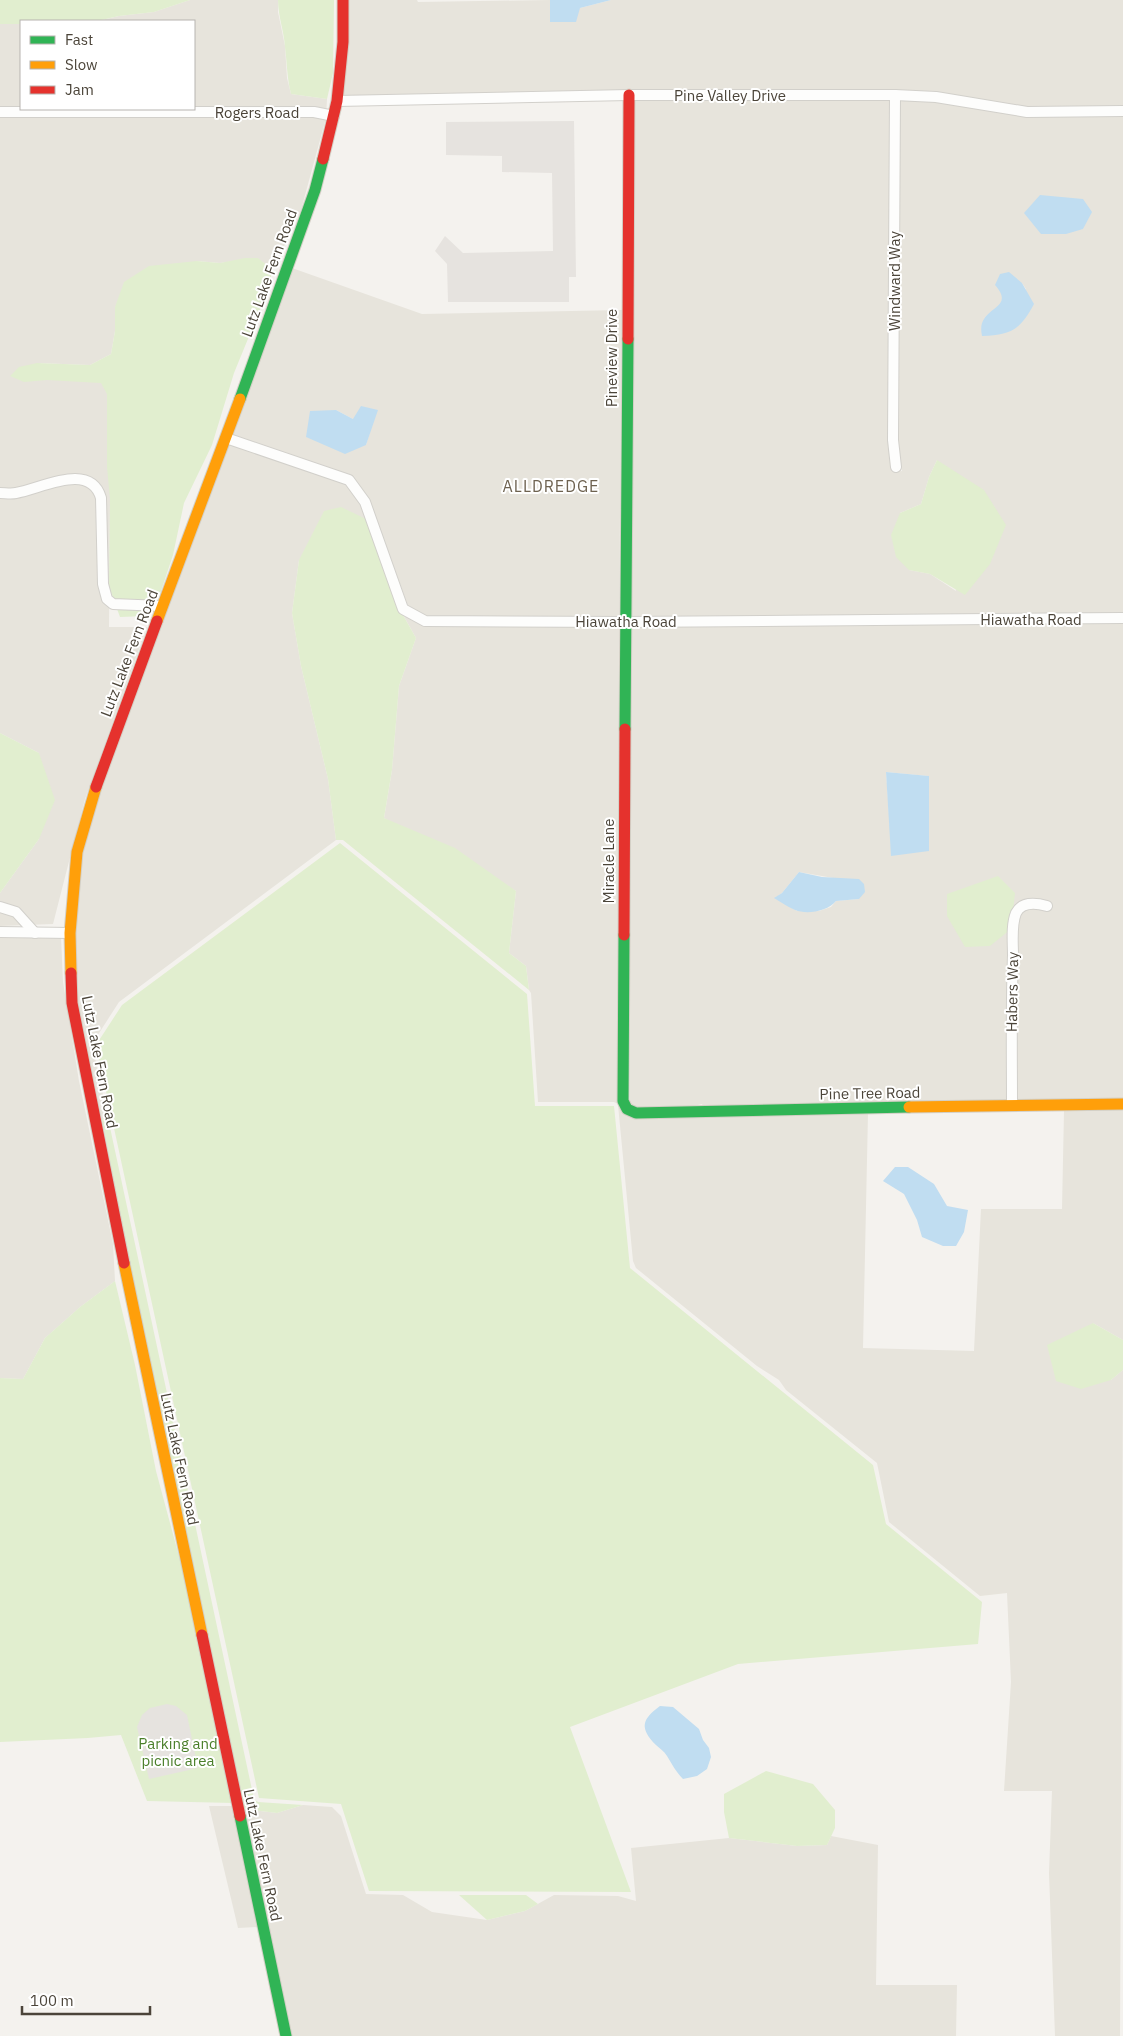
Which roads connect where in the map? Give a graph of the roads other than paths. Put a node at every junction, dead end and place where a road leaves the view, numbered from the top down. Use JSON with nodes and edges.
{"nodes":[{"id":1,"x":343,"y":0,"type":"edge"},
{"id":2,"x":628,"y":95,"type":"junction"},
{"id":3,"x":896,"y":95,"type":"junction"},
{"id":4,"x":337,"y":101,"type":"junction"},
{"id":5,"x":1123,"y":111,"type":"edge"},
{"id":6,"x":0,"y":112,"type":"edge"},
{"id":7,"x":334,"y":116,"type":"junction"},
{"id":8,"x":226,"y":438,"type":"junction"},
{"id":9,"x":896,"y":467,"type":"dead end"},
{"id":10,"x":0,"y":493,"type":"edge"},
{"id":11,"x":162,"y":606,"type":"junction"},
{"id":12,"x":1123,"y":618,"type":"edge"},
{"id":13,"x":624,"y":622,"type":"junction"},
{"id":14,"x":1047,"y":906,"type":"dead end"},
{"id":15,"x":0,"y":907,"type":"edge"},
{"id":16,"x":0,"y":932,"type":"edge"},
{"id":17,"x":34,"y":933,"type":"junction"},
{"id":18,"x":70,"y":934,"type":"junction"},
{"id":19,"x":623,"y":1101,"type":"joint"},
{"id":20,"x":1123,"y":1104,"type":"edge"},
{"id":21,"x":1012,"y":1106,"type":"junction"},
{"id":22,"x":286,"y":2036,"type":"edge"}],
"edges":[{"from":1,"to":4,"type":"main road","name":"Lutz Lake Fern Road"},
{"from":2,"to":3,"type":"street","name":"Pine Valley Drive"},
{"from":2,"to":4,"type":"street","name":"Pine Valley Drive"},
{"from":2,"to":13,"type":"main road","name":"Pineview Drive"},
{"from":3,"to":5,"type":"street","name":"Pine Valley Drive"},
{"from":3,"to":9,"type":"street","name":"Windward Way"},
{"from":4,"to":7,"type":"main road","name":"Lutz Lake Fern Road"},
{"from":6,"to":7,"type":"street","name":"Rogers Road"},
{"from":7,"to":8,"type":"main road","name":"Lutz Lake Fern Road"},
{"from":8,"to":11,"type":"main road","name":"Lutz Lake Fern Road"},
{"from":8,"to":13,"type":"street","name":"Hiawatha Road"},
{"from":10,"to":11,"type":"street"},
{"from":11,"to":18,"type":"main road","name":"Lutz Lake Fern Road"},
{"from":12,"to":13,"type":"street","name":"Hiawatha Road"},
{"from":13,"to":19,"type":"main road","name":"Miracle Lane"},
{"from":14,"to":21,"type":"street","name":"Habers Way"},
{"from":15,"to":17,"type":"street"},
{"from":16,"to":17,"type":"street"},
{"from":17,"to":18,"type":"street"},
{"from":18,"to":22,"type":"main road","name":"Lutz Lake Fern Road"},
{"from":19,"to":21,"type":"main road","name":"Pine Tree Road"},
{"from":20,"to":21,"type":"main road","name":"Pine Tree Road"}]}
